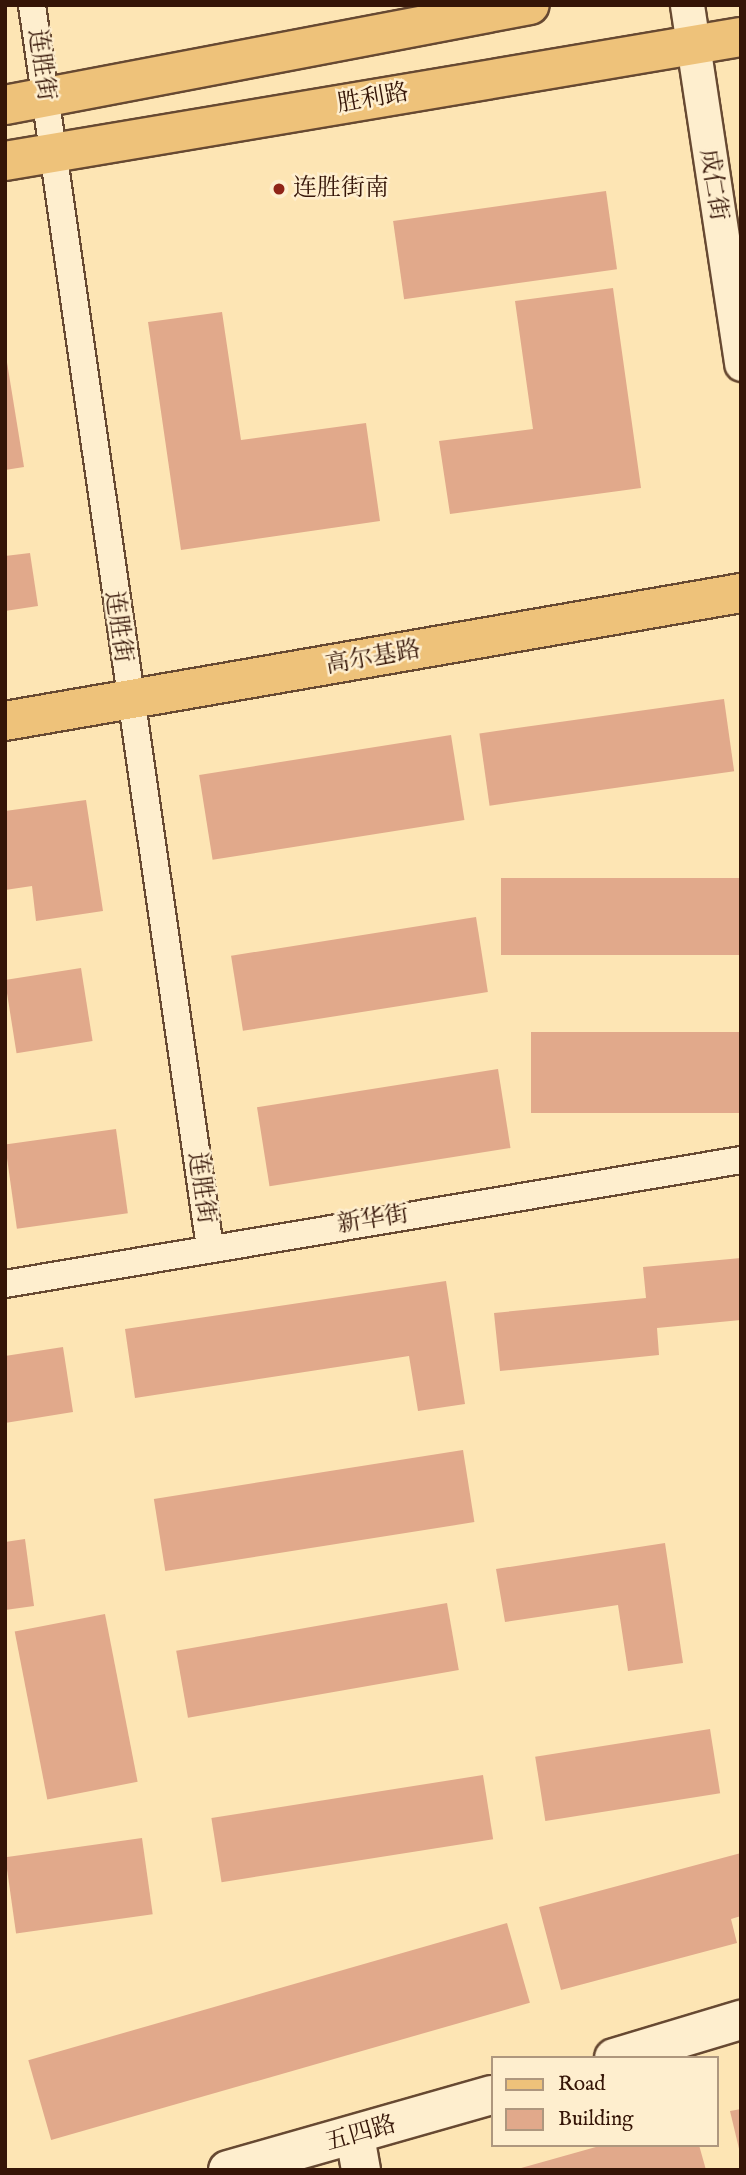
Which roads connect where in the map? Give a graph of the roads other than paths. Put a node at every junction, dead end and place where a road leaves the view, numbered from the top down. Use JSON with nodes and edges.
{"nodes":[{"id":1,"x":32,"y":5,"type":"edge"},
{"id":2,"x":530,"y":5,"type":"edge"},
{"id":3,"x":687,"y":5,"type":"edge"},
{"id":4,"x":741,"y":37,"type":"edge"},
{"id":5,"x":692,"y":44,"type":"junction"},
{"id":6,"x":47,"y":99,"type":"junction"},
{"id":7,"x":5,"y":105,"type":"edge"},
{"id":8,"x":49,"y":155,"type":"junction"},
{"id":9,"x":5,"y":161,"type":"edge"},
{"id":10,"x":741,"y":364,"type":"edge"},
{"id":11,"x":741,"y":593,"type":"edge"},
{"id":12,"x":129,"y":701,"type":"junction"},
{"id":13,"x":5,"y":721,"type":"edge"},
{"id":14,"x":741,"y":1160,"type":"edge"},
{"id":15,"x":210,"y":1248,"type":"junction"},
{"id":16,"x":5,"y":1284,"type":"edge"},
{"id":17,"x":741,"y":2020,"type":"edge"},
{"id":18,"x":621,"y":2056,"type":"edge"},
{"id":19,"x":490,"y":2096,"type":"edge"},
{"id":20,"x":358,"y":2153,"type":"edge"},
{"id":21,"x":228,"y":2170,"type":"edge"}],
"edges":[{"from":1,"to":6,"type":"street","name":"连胜街"},
{"from":2,"to":6,"type":"main road"},
{"from":3,"to":5,"type":"street","name":"成仁街"},
{"from":4,"to":5,"type":"main road","name":"胜利路"},
{"from":5,"to":8,"type":"main road","name":"胜利路"},
{"from":5,"to":10,"type":"street","name":"成仁街"},
{"from":6,"to":7,"type":"main road"},
{"from":6,"to":8,"type":"street","name":"连胜街"},
{"from":8,"to":9,"type":"main road","name":"胜利路"},
{"from":8,"to":12,"type":"street","name":"连胜街"},
{"from":11,"to":12,"type":"main road","name":"高尔基路"},
{"from":12,"to":13,"type":"main road","name":"高尔基路"},
{"from":12,"to":15,"type":"street","name":"连胜街"},
{"from":14,"to":15,"type":"street","name":"新华街"},
{"from":15,"to":16,"type":"street","name":"新华街"},
{"from":17,"to":18,"type":"main road"},
{"from":19,"to":20,"type":"main road","name":"五四路"},
{"from":20,"to":21,"type":"main road","name":"五四路"}]}
